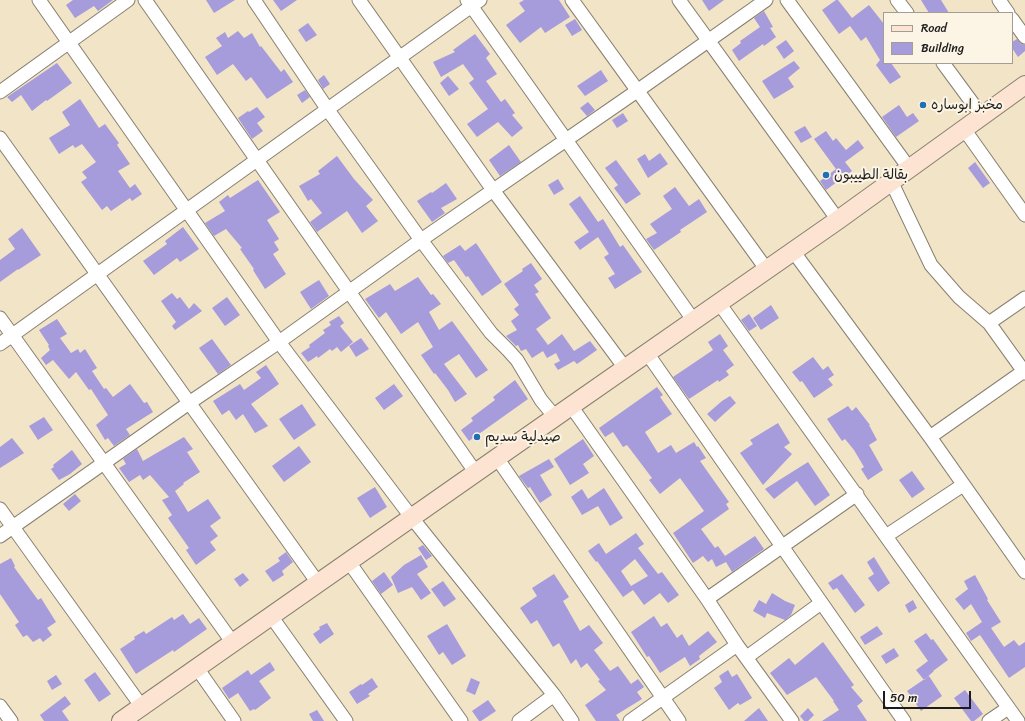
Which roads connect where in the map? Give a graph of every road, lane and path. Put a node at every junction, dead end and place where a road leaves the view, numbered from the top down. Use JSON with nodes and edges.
{"nodes":[{"id":1,"x":40,"y":0,"type":"edge"},
{"id":2,"x":128,"y":0,"type":"edge"},
{"id":3,"x":144,"y":0,"type":"edge"},
{"id":4,"x":254,"y":0,"type":"edge"},
{"id":5,"x":359,"y":0,"type":"edge"},
{"id":6,"x":572,"y":0,"type":"edge"},
{"id":7,"x":679,"y":0,"type":"edge"},
{"id":8,"x":766,"y":0,"type":"edge"},
{"id":9,"x":787,"y":0,"type":"edge"},
{"id":10,"x":897,"y":0,"type":"edge"},
{"id":11,"x":999,"y":0,"type":"edge"},
{"id":12,"x":472,"y":2,"type":"edge"},
{"id":13,"x":906,"y":12,"type":"edge"},
{"id":14,"x":1007,"y":12,"type":"edge"},
{"id":15,"x":1013,"y":19,"type":"edge"},
{"id":16,"x":1025,"y":37,"type":"edge"},
{"id":17,"x":69,"y":42,"type":"junction"},
{"id":18,"x":708,"y":42,"type":"junction"},
{"id":19,"x":399,"y":58,"type":"junction"},
{"id":20,"x":944,"y":64,"type":"edge"},
{"id":21,"x":1025,"y":86,"type":"edge"},
{"id":22,"x":638,"y":91,"type":"junction"},
{"id":23,"x":0,"y":92,"type":"edge"},
{"id":24,"x":328,"y":110,"type":"junction"},
{"id":25,"x":982,"y":116,"type":"junction"},
{"id":26,"x":964,"y":129,"type":"junction"},
{"id":27,"x":0,"y":138,"type":"edge"},
{"id":28,"x":565,"y":140,"type":"junction"},
{"id":29,"x":257,"y":160,"type":"junction"},
{"id":30,"x":909,"y":168,"type":"junction"},
{"id":31,"x":891,"y":181,"type":"junction"},
{"id":32,"x":493,"y":190,"type":"junction"},
{"id":33,"x":187,"y":210,"type":"junction"},
{"id":34,"x":1025,"y":215,"type":"edge"},
{"id":35,"x":838,"y":220,"type":"junction"},
{"id":36,"x":421,"y":240,"type":"junction"},
{"id":37,"x":793,"y":251,"type":"junction"},
{"id":38,"x":767,"y":270,"type":"junction"},
{"id":39,"x":98,"y":274,"type":"junction"},
{"id":40,"x":349,"y":291,"type":"junction"},
{"id":41,"x":1025,"y":298,"type":"edge"},
{"id":42,"x":719,"y":303,"type":"junction"},
{"id":43,"x":0,"y":318,"type":"edge"},
{"id":44,"x":694,"y":321,"type":"junction"},
{"id":45,"x":989,"y":323,"type":"junction"},
{"id":46,"x":12,"y":335,"type":"junction"},
{"id":47,"x":279,"y":342,"type":"junction"},
{"id":48,"x":0,"y":344,"type":"edge"},
{"id":49,"x":647,"y":353,"type":"junction"},
{"id":50,"x":624,"y":368,"type":"junction"},
{"id":51,"x":1024,"y":372,"type":"edge"},
{"id":52,"x":190,"y":402,"type":"junction"},
{"id":53,"x":571,"y":406,"type":"junction"},
{"id":54,"x":555,"y":417,"type":"junction"},
{"id":55,"x":930,"y":437,"type":"junction"},
{"id":56,"x":497,"y":458,"type":"junction"},
{"id":57,"x":104,"y":463,"type":"junction"},
{"id":58,"x":476,"y":473,"type":"junction"},
{"id":59,"x":963,"y":484,"type":"junction"},
{"id":60,"x":856,"y":494,"type":"junction"},
{"id":61,"x":0,"y":509,"type":"edge"},
{"id":62,"x":412,"y":518,"type":"junction"},
{"id":63,"x":13,"y":527,"type":"junction"},
{"id":64,"x":0,"y":536,"type":"edge"},
{"id":65,"x":886,"y":536,"type":"junction"},
{"id":66,"x":782,"y":546,"type":"junction"},
{"id":67,"x":349,"y":562,"type":"junction"},
{"id":68,"x":1025,"y":572,"type":"edge"},
{"id":69,"x":318,"y":583,"type":"junction"},
{"id":70,"x":707,"y":599,"type":"junction"},
{"id":71,"x":821,"y":603,"type":"junction"},
{"id":72,"x":271,"y":616,"type":"junction"},
{"id":73,"x":233,"y":643,"type":"junction"},
{"id":74,"x":737,"y":645,"type":"junction"},
{"id":75,"x":747,"y":657,"type":"junction"},
{"id":76,"x":198,"y":668,"type":"junction"},
{"id":77,"x":554,"y":696,"type":"junction"},
{"id":78,"x":663,"y":698,"type":"junction"},
{"id":79,"x":0,"y":706,"type":"edge"},
{"id":80,"x":142,"y":707,"type":"junction"},
{"id":81,"x":1008,"y":708,"type":"junction"},
{"id":82,"x":123,"y":720,"type":"edge"},
{"id":83,"x":11,"y":721,"type":"edge"},
{"id":84,"x":234,"y":721,"type":"edge"},
{"id":85,"x":346,"y":721,"type":"edge"},
{"id":86,"x":461,"y":721,"type":"edge"},
{"id":87,"x":519,"y":721,"type":"edge"},
{"id":88,"x":572,"y":721,"type":"edge"},
{"id":89,"x":630,"y":721,"type":"edge"},
{"id":90,"x":679,"y":721,"type":"edge"},
{"id":91,"x":792,"y":721,"type":"edge"},
{"id":92,"x":904,"y":721,"type":"edge"},
{"id":93,"x":989,"y":721,"type":"edge"},
{"id":94,"x":1018,"y":721,"type":"edge"}],
"edges":[{"from":1,"to":17,"type":"street"},
{"from":2,"to":17,"type":"street"},
{"from":3,"to":29,"type":"street"},
{"from":4,"to":24,"type":"street"},
{"from":5,"to":19,"type":"street"},
{"from":6,"to":22,"type":"street"},
{"from":7,"to":18,"type":"street"},
{"from":8,"to":18,"type":"street"},
{"from":9,"to":30,"type":"street"},
{"from":10,"to":13,"type":"street"},
{"from":11,"to":14,"type":"street"},
{"from":12,"to":19,"type":"street"},
{"from":12,"to":28,"type":"street"},
{"from":15,"to":16,"type":"street"},
{"from":17,"to":23,"type":"street"},
{"from":17,"to":33,"type":"street"},
{"from":18,"to":22,"type":"street"},
{"from":18,"to":35,"type":"street"},
{"from":19,"to":24,"type":"street"},
{"from":19,"to":32,"type":"street"},
{"from":20,"to":25,"type":"street"},
{"from":21,"to":25,"type":"main road"},
{"from":22,"to":28,"type":"street"},
{"from":22,"to":38,"type":"street"},
{"from":24,"to":29,"type":"street"},
{"from":24,"to":36,"type":"street"},
{"from":25,"to":26,"type":"main road"},
{"from":26,"to":30,"type":"main road"},
{"from":26,"to":34,"type":"street"},
{"from":27,"to":39,"type":"street"},
{"from":28,"to":32,"type":"street"},
{"from":28,"to":44,"type":"street"},
{"from":29,"to":33,"type":"street"},
{"from":29,"to":40,"type":"street"},
{"from":30,"to":31,"type":"main road"},
{"from":31,"to":35,"type":"main road"},
{"from":31,"to":45,"type":"street"},
{"from":32,"to":36,"type":"street"},
{"from":32,"to":50,"type":"street"},
{"from":33,"to":39,"type":"street"},
{"from":33,"to":47,"type":"street"},
{"from":35,"to":37,"type":"main road"},
{"from":36,"to":40,"type":"street"},
{"from":36,"to":54,"type":"street"},
{"from":37,"to":38,"type":"main road"},
{"from":37,"to":55,"type":"street"},
{"from":38,"to":42,"type":"main road"},
{"from":39,"to":46,"type":"street"},
{"from":39,"to":52,"type":"street"},
{"from":40,"to":47,"type":"street"},
{"from":40,"to":58,"type":"street"},
{"from":41,"to":45,"type":"street"},
{"from":42,"to":44,"type":"main road"},
{"from":42,"to":60,"type":"street"},
{"from":43,"to":46,"type":"street"},
{"from":44,"to":49,"type":"main road"},
{"from":45,"to":51,"type":"street"},
{"from":46,"to":48,"type":"street"},
{"from":46,"to":57,"type":"street"},
{"from":47,"to":52,"type":"street"},
{"from":47,"to":62,"type":"street"},
{"from":49,"to":50,"type":"main road"},
{"from":49,"to":66,"type":"street"},
{"from":50,"to":53,"type":"main road"},
{"from":51,"to":55,"type":"street"},
{"from":52,"to":57,"type":"street"},
{"from":52,"to":69,"type":"street"},
{"from":53,"to":54,"type":"main road"},
{"from":53,"to":70,"type":"street"},
{"from":54,"to":56,"type":"main road"},
{"from":55,"to":59,"type":"street"},
{"from":56,"to":58,"type":"main road"},
{"from":56,"to":78,"type":"street"},
{"from":57,"to":63,"type":"street"},
{"from":57,"to":73,"type":"street"},
{"from":58,"to":62,"type":"main road"},
{"from":59,"to":65,"type":"street"},
{"from":59,"to":68,"type":"street"},
{"from":60,"to":65,"type":"street"},
{"from":60,"to":66,"type":"street"},
{"from":61,"to":63,"type":"street"},
{"from":62,"to":67,"type":"main road"},
{"from":62,"to":77,"type":"street"},
{"from":63,"to":64,"type":"street"},
{"from":63,"to":80,"type":"street"},
{"from":65,"to":81,"type":"street"},
{"from":66,"to":70,"type":"street"},
{"from":66,"to":71,"type":"street"},
{"from":67,"to":69,"type":"main road"},
{"from":67,"to":86,"type":"street"},
{"from":69,"to":72,"type":"main road"},
{"from":70,"to":74,"type":"street"},
{"from":71,"to":75,"type":"street"},
{"from":71,"to":92,"type":"street"},
{"from":72,"to":73,"type":"main road"},
{"from":72,"to":85,"type":"street"},
{"from":73,"to":76,"type":"main road"},
{"from":74,"to":75,"type":"street"},
{"from":74,"to":78,"type":"street"},
{"from":75,"to":91,"type":"street"},
{"from":76,"to":80,"type":"main road"},
{"from":76,"to":84,"type":"street"},
{"from":77,"to":87,"type":"street"},
{"from":77,"to":88,"type":"street"},
{"from":78,"to":89,"type":"street"},
{"from":78,"to":90,"type":"street"},
{"from":79,"to":83,"type":"street"},
{"from":80,"to":82,"type":"main road"},
{"from":81,"to":93,"type":"street"},
{"from":81,"to":94,"type":"street"}]}
